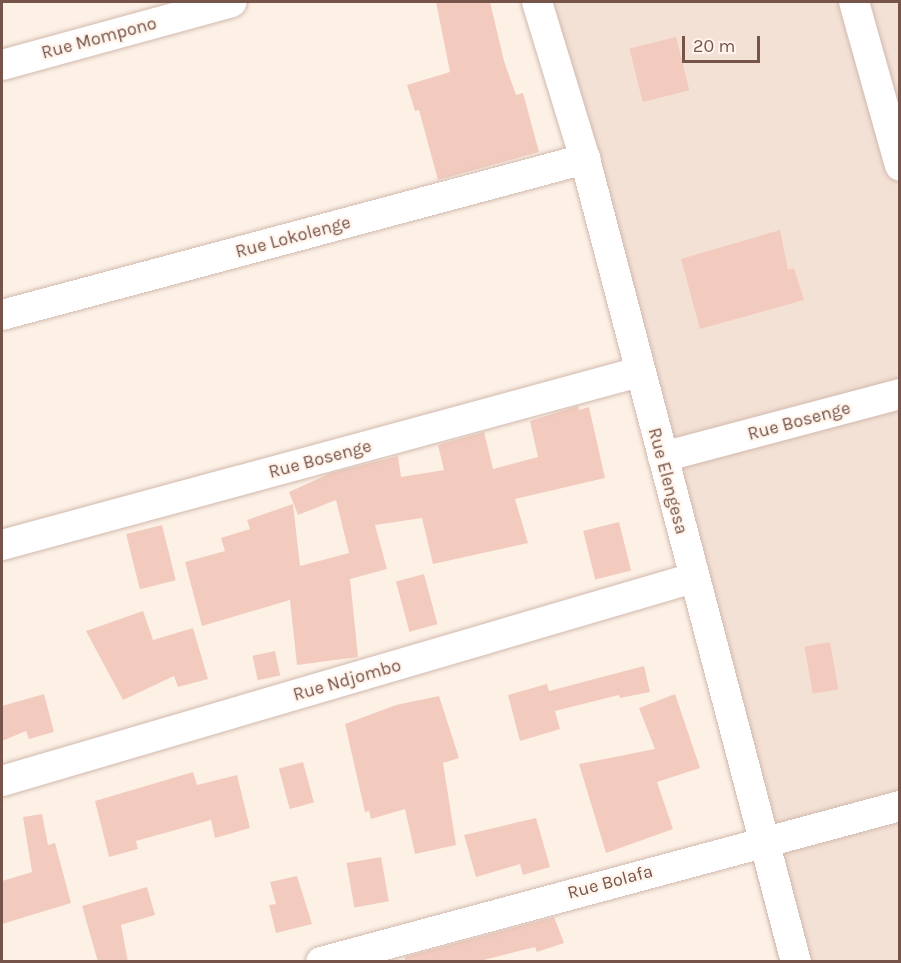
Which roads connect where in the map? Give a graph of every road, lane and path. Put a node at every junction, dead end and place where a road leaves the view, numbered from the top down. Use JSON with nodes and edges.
{"nodes":[{"id":1,"x":232,"y":2,"type":"edge"},
{"id":2,"x":537,"y":2,"type":"edge"},
{"id":3,"x":854,"y":2,"type":"edge"},
{"id":4,"x":2,"y":65,"type":"edge"},
{"id":5,"x":585,"y":159,"type":"junction"},
{"id":6,"x":900,"y":166,"type":"edge"},
{"id":7,"x":2,"y":315,"type":"edge"},
{"id":8,"x":639,"y":372,"type":"junction"},
{"id":9,"x":900,"y":394,"type":"edge"},
{"id":10,"x":663,"y":457,"type":"junction"},
{"id":11,"x":2,"y":545,"type":"edge"},
{"id":12,"x":693,"y":579,"type":"junction"},
{"id":13,"x":2,"y":781,"type":"edge"},
{"id":14,"x":900,"y":806,"type":"edge"},
{"id":15,"x":764,"y":840,"type":"junction"},
{"id":16,"x":321,"y":962,"type":"edge"},
{"id":17,"x":796,"y":962,"type":"edge"}],
"edges":[{"from":1,"to":4,"type":"street","name":"Rue Mompono"},
{"from":2,"to":5,"type":"street","name":"Rue Elengesa"},
{"from":3,"to":6,"type":"street"},
{"from":5,"to":7,"type":"street","name":"Rue Lokolenge"},
{"from":5,"to":8,"type":"street","name":"Rue Elengesa"},
{"from":8,"to":10,"type":"street","name":"Rue Elengesa"},
{"from":8,"to":11,"type":"street","name":"Rue Bosenge"},
{"from":9,"to":10,"type":"street","name":"Rue Bosenge"},
{"from":10,"to":12,"type":"street","name":"Rue Elengesa"},
{"from":12,"to":13,"type":"street","name":"Rue Ndjombo"},
{"from":12,"to":15,"type":"street","name":"Rue Elengesa"},
{"from":14,"to":15,"type":"street","name":"Rue Bolafa"},
{"from":15,"to":16,"type":"street","name":"Rue Bolafa"},
{"from":15,"to":17,"type":"street","name":"Rue Elengesa"}]}
